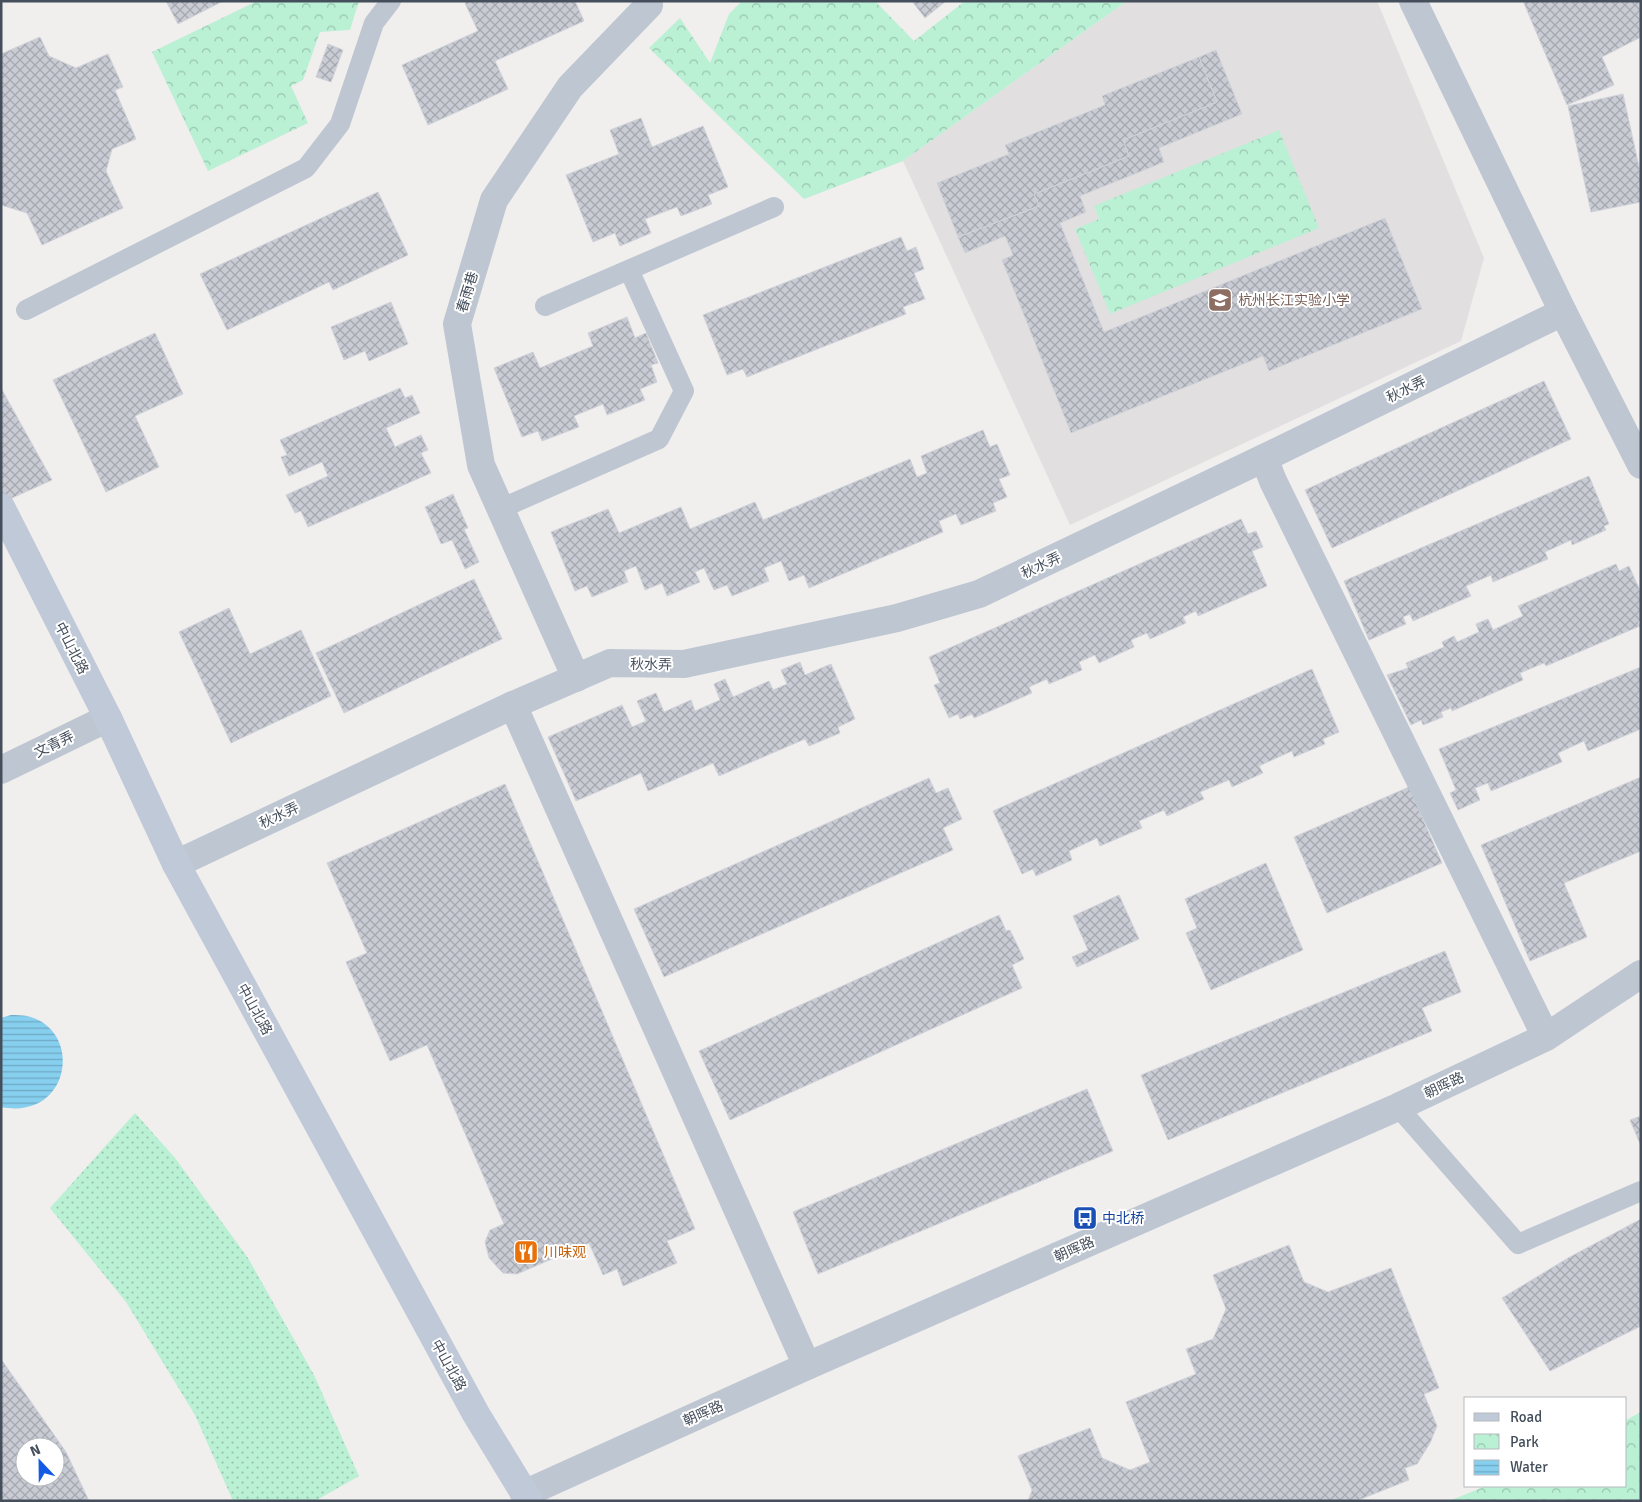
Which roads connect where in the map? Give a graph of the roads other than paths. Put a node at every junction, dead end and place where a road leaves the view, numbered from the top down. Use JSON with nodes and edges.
{"nodes":[{"id":1,"x":391,"y":1,"type":"edge"},
{"id":2,"x":646,"y":1,"type":"edge"},
{"id":3,"x":1414,"y":1,"type":"edge"},
{"id":4,"x":774,"y":207,"type":"dead end"},
{"id":5,"x":629,"y":270,"type":"junction"},
{"id":6,"x":545,"y":306,"type":"dead end"},
{"id":7,"x":26,"y":310,"type":"dead end"},
{"id":8,"x":1563,"y":312,"type":"junction"},
{"id":9,"x":1264,"y":458,"type":"junction"},
{"id":10,"x":1641,"y":465,"type":"edge"},
{"id":11,"x":1,"y":507,"type":"edge"},
{"id":12,"x":500,"y":509,"type":"junction"},
{"id":13,"x":576,"y":678,"type":"junction"},
{"id":14,"x":513,"y":706,"type":"junction"},
{"id":15,"x":108,"y":718,"type":"junction"},
{"id":16,"x":1,"y":770,"type":"edge"},
{"id":17,"x":176,"y":864,"type":"junction"},
{"id":18,"x":1641,"y":974,"type":"edge"},
{"id":19,"x":1546,"y":1037,"type":"junction"},
{"id":20,"x":1398,"y":1107,"type":"junction"},
{"id":21,"x":1641,"y":1191,"type":"edge"},
{"id":22,"x":807,"y":1366,"type":"junction"},
{"id":23,"x":526,"y":1497,"type":"edge"}],
"edges":[{"from":1,"to":7,"type":"lane"},
{"from":2,"to":12,"type":"street","name":"春雨巷"},
{"from":3,"to":8,"type":"street"},
{"from":4,"to":5,"type":"lane"},
{"from":5,"to":6,"type":"lane"},
{"from":5,"to":12,"type":"lane"},
{"from":8,"to":9,"type":"street","name":"秋水弄"},
{"from":8,"to":10,"type":"street"},
{"from":9,"to":13,"type":"street","name":"秋水弄"},
{"from":9,"to":19,"type":"street"},
{"from":11,"to":15,"type":"main road","name":"中山北路"},
{"from":12,"to":13,"type":"street","name":"春雨巷"},
{"from":13,"to":14,"type":"street","name":"秋水弄"},
{"from":14,"to":17,"type":"street","name":"秋水弄"},
{"from":14,"to":22,"type":"street"},
{"from":15,"to":16,"type":"street","name":"文青弄"},
{"from":15,"to":17,"type":"main road","name":"中山北路"},
{"from":17,"to":23,"type":"main road","name":"中山北路"},
{"from":18,"to":19,"type":"street","name":"朝晖路"},
{"from":19,"to":20,"type":"street","name":"朝晖路"},
{"from":20,"to":21,"type":"lane"},
{"from":20,"to":22,"type":"street","name":"朝晖路"},
{"from":22,"to":23,"type":"street","name":"朝晖路"}]}
